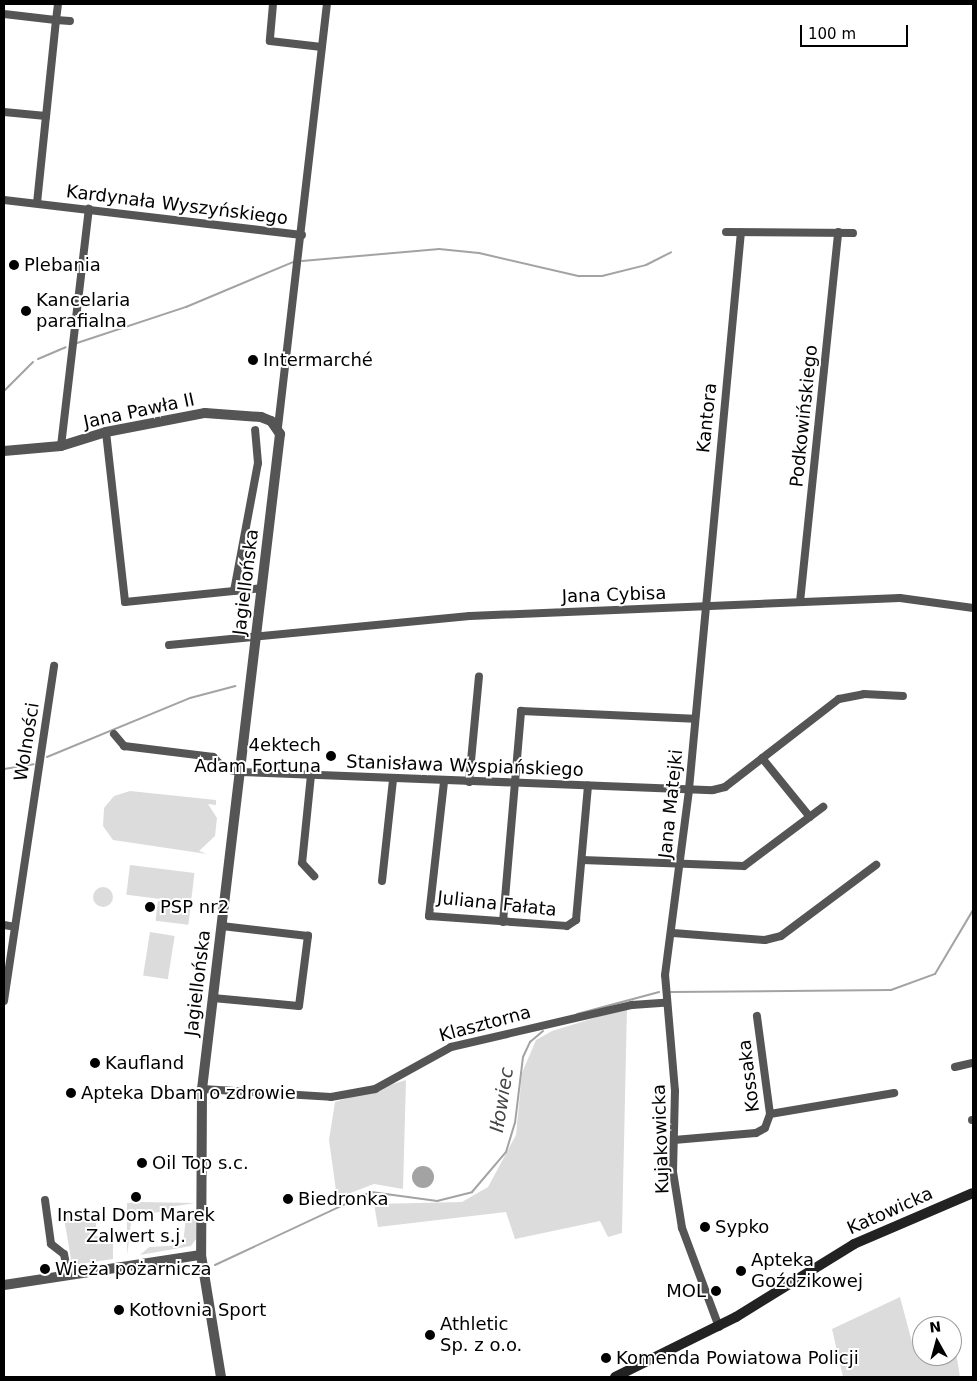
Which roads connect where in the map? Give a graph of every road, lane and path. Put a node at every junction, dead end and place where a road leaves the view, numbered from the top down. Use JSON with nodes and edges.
{"nodes":[{"id":1,"x":58,"y":4,"type":"edge"},
{"id":2,"x":273,"y":4,"type":"edge"},
{"id":3,"x":327,"y":4,"type":"edge"},
{"id":4,"x":4,"y":14,"type":"edge"},
{"id":5,"x":56,"y":20,"type":"junction"},
{"id":6,"x":70,"y":21,"type":"dead end"},
{"id":7,"x":322,"y":47,"type":"junction"},
{"id":8,"x":4,"y":112,"type":"edge"},
{"id":9,"x":46,"y":116,"type":"junction"},
{"id":10,"x":4,"y":200,"type":"edge"},
{"id":11,"x":37,"y":203,"type":"junction"},
{"id":12,"x":89,"y":209,"type":"junction"},
{"id":13,"x":726,"y":232,"type":"dead end"},
{"id":14,"x":741,"y":232,"type":"junction"},
{"id":15,"x":838,"y":232,"type":"junction"},
{"id":16,"x":854,"y":232,"type":"dead end"},
{"id":17,"x":302,"y":235,"type":"junction"},
{"id":18,"x":278,"y":427,"type":"junction"},
{"id":19,"x":255,"y":430,"type":"dead end"},
{"id":20,"x":106,"y":432,"type":"junction"},
{"id":21,"x":61,"y":446,"type":"junction"},
{"id":22,"x":4,"y":451,"type":"edge"},
{"id":23,"x":262,"y":588,"type":"junction"},
{"id":24,"x":234,"y":591,"type":"junction"},
{"id":25,"x":800,"y":602,"type":"junction"},
{"id":26,"x":703,"y":607,"type":"junction"},
{"id":27,"x":973,"y":608,"type":"edge"},
{"id":28,"x":256,"y":636,"type":"junction"},
{"id":29,"x":169,"y":645,"type":"dead end"},
{"id":30,"x":54,"y":666,"type":"dead end"},
{"id":31,"x":479,"y":676,"type":"dead end"},
{"id":32,"x":903,"y":696,"type":"dead end"},
{"id":33,"x":694,"y":719,"type":"junction"},
{"id":34,"x":114,"y":734,"type":"dead end"},
{"id":35,"x":762,"y":758,"type":"junction"},
{"id":36,"x":240,"y":772,"type":"junction"},
{"id":37,"x":311,"y":775,"type":"junction"},
{"id":38,"x":393,"y":779,"type":"junction"},
{"id":39,"x":444,"y":782,"type":"junction"},
{"id":40,"x":469,"y":782,"type":"junction"},
{"id":41,"x":515,"y":783,"type":"junction"},
{"id":42,"x":588,"y":786,"type":"junction"},
{"id":43,"x":688,"y":789,"type":"junction"},
{"id":44,"x":823,"y":807,"type":"dead end"},
{"id":45,"x":810,"y":817,"type":"junction"},
{"id":46,"x":582,"y":860,"type":"junction"},
{"id":47,"x":680,"y":864,"type":"junction"},
{"id":48,"x":876,"y":865,"type":"dead end"},
{"id":49,"x":314,"y":876,"type":"dead end"},
{"id":50,"x":382,"y":881,"type":"dead end"},
{"id":51,"x":503,"y":922,"type":"junction"},
{"id":52,"x":4,"y":925,"type":"edge"},
{"id":53,"x":222,"y":926,"type":"junction"},
{"id":54,"x":15,"y":927,"type":"junction"},
{"id":55,"x":673,"y":933,"type":"junction"},
{"id":56,"x":213,"y":998,"type":"junction"},
{"id":57,"x":4,"y":1001,"type":"edge"},
{"id":58,"x":664,"y":1003,"type":"junction"},
{"id":59,"x":757,"y":1016,"type":"dead end"},
{"id":60,"x":973,"y":1063,"type":"edge"},
{"id":61,"x":955,"y":1067,"type":"dead end"},
{"id":62,"x":202,"y":1089,"type":"junction"},
{"id":63,"x":894,"y":1093,"type":"dead end"},
{"id":64,"x":770,"y":1114,"type":"junction"},
{"id":65,"x":674,"y":1140,"type":"junction"},
{"id":66,"x":972,"y":1194,"type":"edge"},
{"id":67,"x":45,"y":1200,"type":"dead end"},
{"id":68,"x":201,"y":1255,"type":"junction"},
{"id":69,"x":68,"y":1275,"type":"junction"},
{"id":70,"x":4,"y":1285,"type":"edge"},
{"id":71,"x":719,"y":1327,"type":"junction"},
{"id":72,"x":221,"y":1377,"type":"edge"},
{"id":73,"x":616,"y":1377,"type":"edge"}],
"edges":[{"from":1,"to":5,"type":"street"},
{"from":2,"to":7,"type":"street"},
{"from":3,"to":7,"type":"street"},
{"from":4,"to":5,"type":"street"},
{"from":5,"to":6,"type":"street"},
{"from":5,"to":9,"type":"street"},
{"from":7,"to":17,"type":"street"},
{"from":8,"to":9,"type":"street"},
{"from":9,"to":11,"type":"street"},
{"from":10,"to":11,"type":"street","name":"Kardynała Wyszyńskiego"},
{"from":11,"to":12,"type":"street","name":"Kardynała Wyszyńskiego"},
{"from":12,"to":17,"type":"street","name":"Kardynała Wyszyńskiego"},
{"from":12,"to":21,"type":"street"},
{"from":13,"to":14,"type":"street"},
{"from":14,"to":15,"type":"street"},
{"from":14,"to":26,"type":"street","name":"Kantora"},
{"from":15,"to":16,"type":"street"},
{"from":15,"to":25,"type":"street","name":"Podkowińskiego"},
{"from":17,"to":18,"type":"street","name":"Kardynała Wyszyńskiego"},
{"from":18,"to":20,"type":"street","name":"Jana Pawła II"},
{"from":18,"to":23,"type":"street","name":"Jagiellońska"},
{"from":19,"to":24,"type":"street"},
{"from":20,"to":21,"type":"street","name":"Jana Pawła II"},
{"from":20,"to":24,"type":"street"},
{"from":21,"to":22,"type":"street","name":"Jana Pawła II"},
{"from":23,"to":24,"type":"street"},
{"from":23,"to":28,"type":"street","name":"Jagiellońska"},
{"from":25,"to":26,"type":"street","name":"Jana Cybisa"},
{"from":25,"to":27,"type":"street","name":"Jana Cybisa"},
{"from":26,"to":28,"type":"street","name":"Jana Cybisa"},
{"from":26,"to":33,"type":"street","name":"Jana Matejki"},
{"from":28,"to":29,"type":"street","name":"Jana Cybisa"},
{"from":28,"to":36,"type":"street","name":"Jagiellońska"},
{"from":30,"to":54,"type":"street","name":"Wolności"},
{"from":31,"to":40,"type":"street"},
{"from":32,"to":35,"type":"street","name":"Stanisława Wyspiańskiego"},
{"from":33,"to":41,"type":"street"},
{"from":33,"to":43,"type":"street","name":"Jana Matejki"},
{"from":34,"to":36,"type":"street"},
{"from":35,"to":43,"type":"street","name":"Stanisława Wyspiańskiego"},
{"from":35,"to":45,"type":"street"},
{"from":36,"to":37,"type":"street","name":"Stanisława Wyspiańskiego"},
{"from":36,"to":53,"type":"street","name":"Jagiellońska"},
{"from":37,"to":38,"type":"street","name":"Stanisława Wyspiańskiego"},
{"from":37,"to":49,"type":"street"},
{"from":38,"to":39,"type":"street","name":"Stanisława Wyspiańskiego"},
{"from":38,"to":50,"type":"street"},
{"from":39,"to":40,"type":"street","name":"Stanisława Wyspiańskiego"},
{"from":39,"to":51,"type":"street","name":"Juliana Fałata"},
{"from":40,"to":41,"type":"street","name":"Stanisława Wyspiańskiego"},
{"from":41,"to":42,"type":"street","name":"Stanisława Wyspiańskiego"},
{"from":41,"to":51,"type":"street"},
{"from":42,"to":43,"type":"street","name":"Stanisława Wyspiańskiego"},
{"from":42,"to":46,"type":"street"},
{"from":43,"to":47,"type":"street","name":"Jana Matejki"},
{"from":44,"to":45,"type":"street"},
{"from":45,"to":47,"type":"street"},
{"from":46,"to":47,"type":"street"},
{"from":46,"to":51,"type":"street","name":"Juliana Fałata"},
{"from":47,"to":55,"type":"street","name":"Jana Matejki"},
{"from":48,"to":55,"type":"street"},
{"from":52,"to":54,"type":"street"},
{"from":53,"to":56,"type":"street","name":"Jagiellońska"},
{"from":53,"to":56,"type":"street"},
{"from":54,"to":57,"type":"street","name":"Wolności"},
{"from":55,"to":58,"type":"street","name":"Jana Matejki"},
{"from":56,"to":62,"type":"street","name":"Jagiellońska"},
{"from":58,"to":62,"type":"street","name":"Klasztorna"},
{"from":58,"to":65,"type":"street","name":"Kujakowicka"},
{"from":59,"to":64,"type":"street","name":"Kossaka"},
{"from":60,"to":61,"type":"street"},
{"from":62,"to":68,"type":"street","name":"Jagiellońska"},
{"from":63,"to":64,"type":"street"},
{"from":64,"to":65,"type":"street","name":"Kossaka"},
{"from":65,"to":71,"type":"street","name":"Kujakowicka"},
{"from":66,"to":71,"type":"main road","name":"Katowicka"},
{"from":67,"to":69,"type":"street"},
{"from":68,"to":69,"type":"street"},
{"from":68,"to":72,"type":"street","name":"Jagiellońska"},
{"from":69,"to":70,"type":"street"},
{"from":71,"to":73,"type":"main road","name":"Katowicka"}]}
